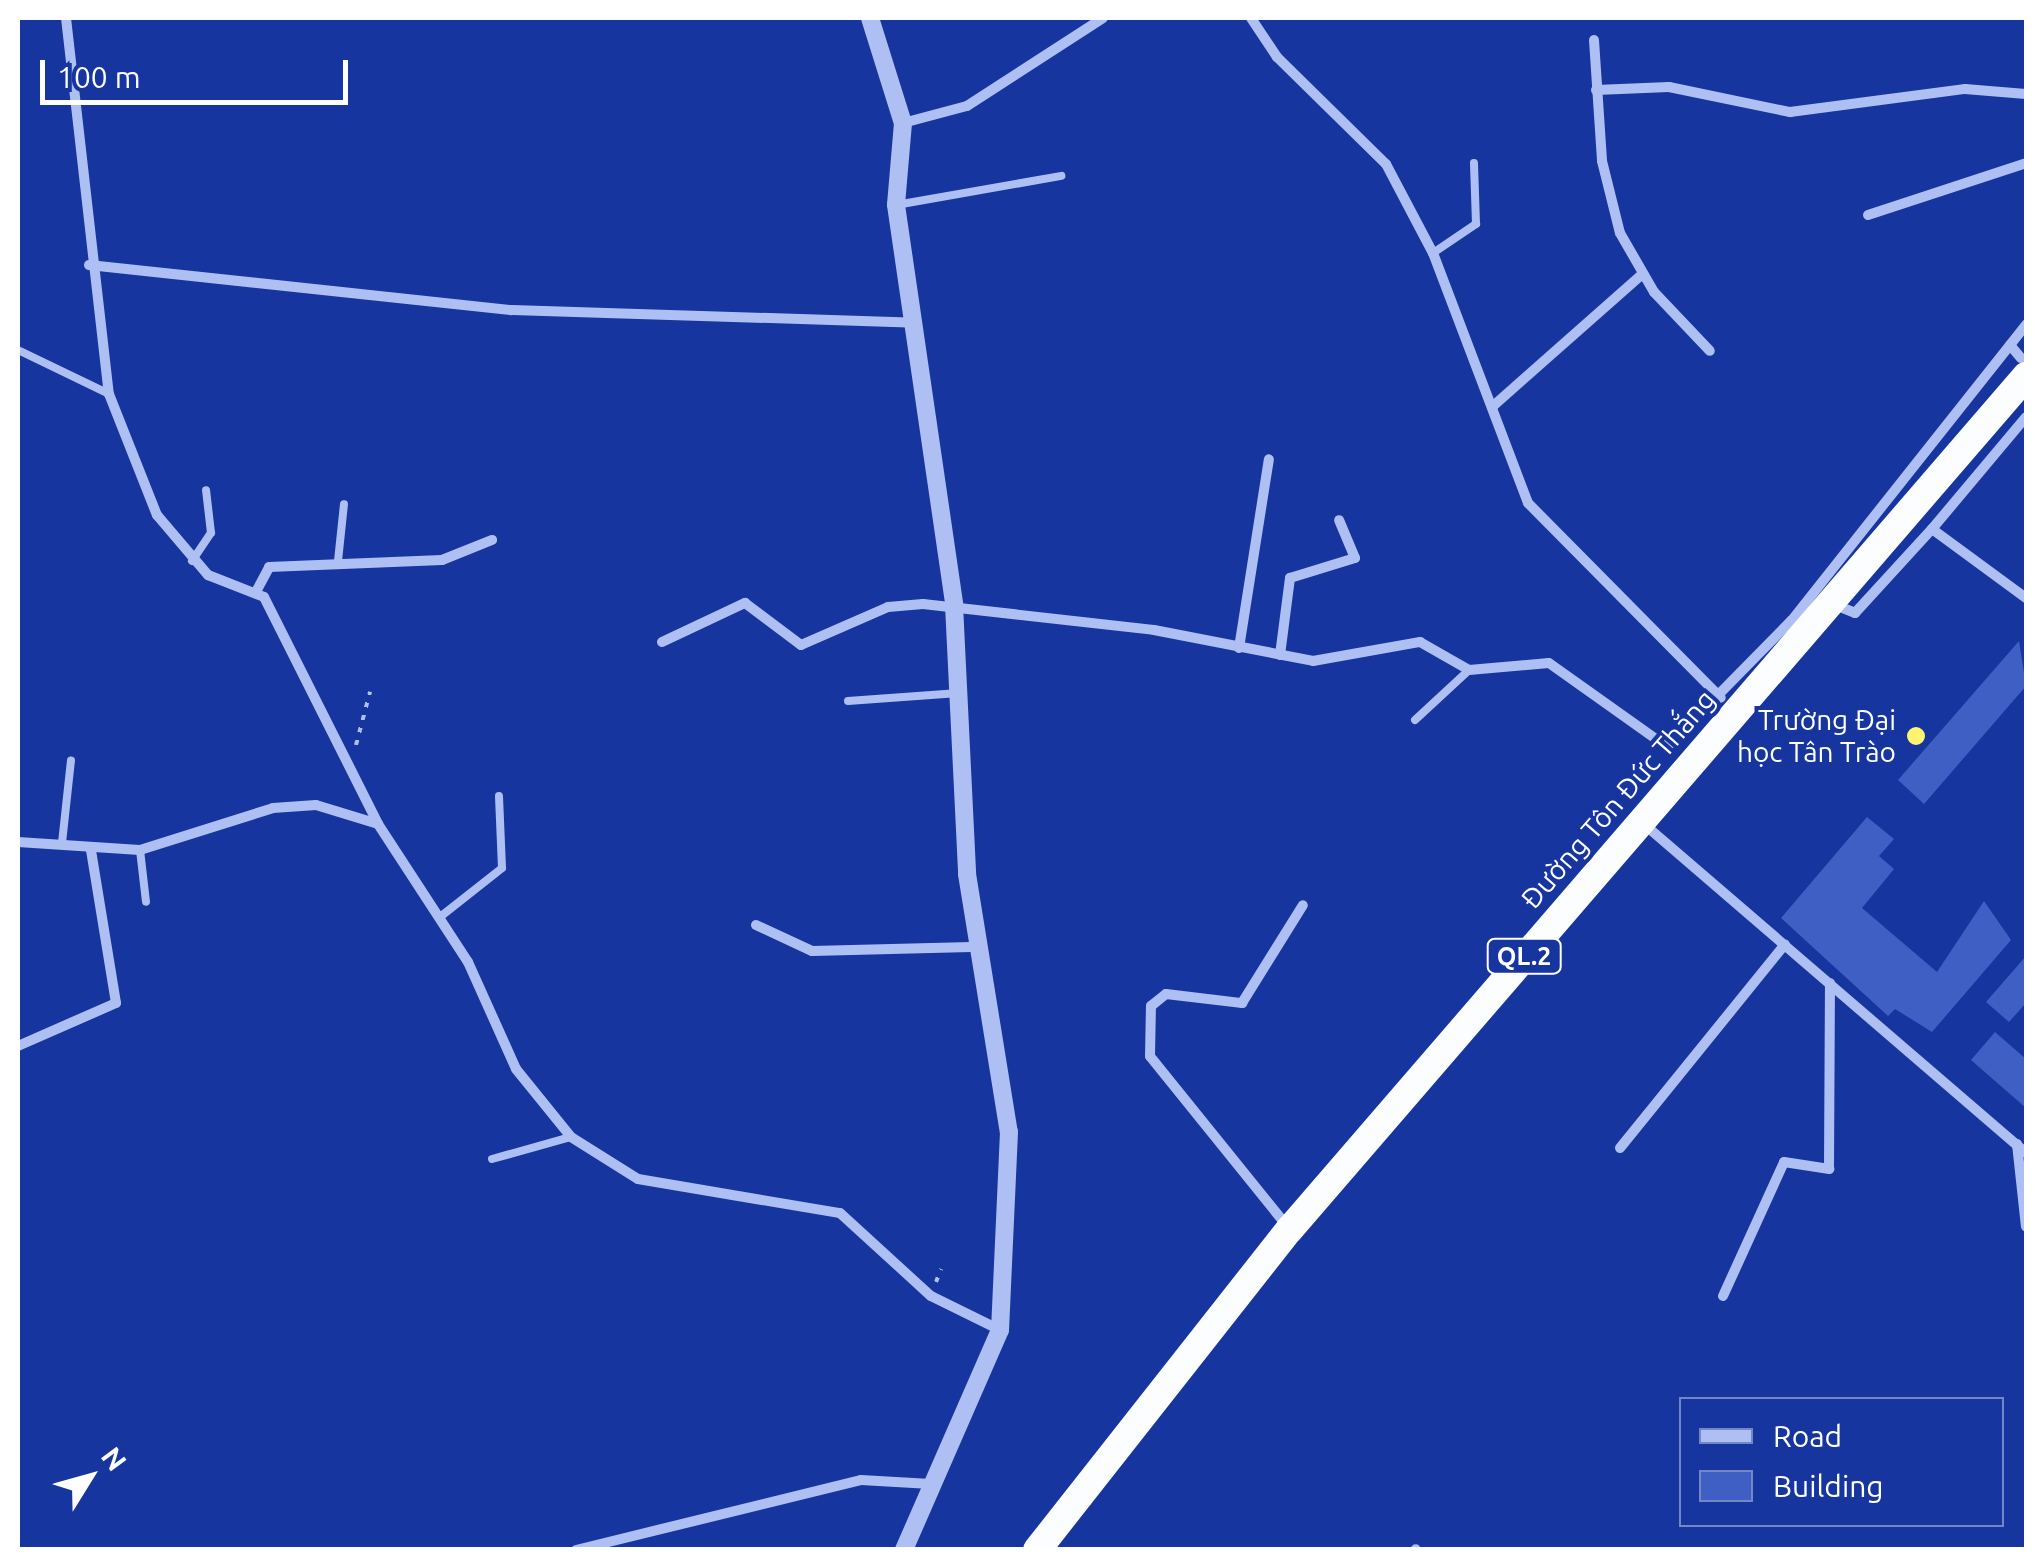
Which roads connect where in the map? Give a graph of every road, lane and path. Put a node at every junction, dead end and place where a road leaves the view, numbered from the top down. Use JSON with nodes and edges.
{"nodes":[{"id":1,"x":66,"y":18,"type":"edge"},
{"id":2,"x":870,"y":18,"type":"edge"},
{"id":3,"x":1103,"y":18,"type":"edge"},
{"id":4,"x":1251,"y":18,"type":"edge"},
{"id":5,"x":1594,"y":40,"type":"dead end"},
{"id":6,"x":1596,"y":90,"type":"junction"},
{"id":7,"x":2026,"y":94,"type":"edge"},
{"id":8,"x":903,"y":123,"type":"junction"},
{"id":9,"x":1474,"y":163,"type":"dead end"},
{"id":10,"x":2026,"y":163,"type":"edge"},
{"id":11,"x":1060,"y":176,"type":"dead end"},
{"id":12,"x":896,"y":205,"type":"junction"},
{"id":13,"x":1868,"y":215,"type":"dead end"},
{"id":14,"x":1433,"y":253,"type":"junction"},
{"id":15,"x":90,"y":265,"type":"junction"},
{"id":16,"x":1642,"y":274,"type":"junction"},
{"id":17,"x":917,"y":323,"type":"junction"},
{"id":18,"x":2026,"y":325,"type":"edge"},
{"id":19,"x":2010,"y":346,"type":"junction"},
{"id":20,"x":18,"y":350,"type":"edge"},
{"id":21,"x":1710,"y":352,"type":"dead end"},
{"id":22,"x":2024,"y":367,"type":"edge"},
{"id":23,"x":110,"y":394,"type":"junction"},
{"id":24,"x":1492,"y":407,"type":"junction"},
{"id":25,"x":2026,"y":417,"type":"edge"},
{"id":26,"x":1269,"y":460,"type":"dead end"},
{"id":27,"x":206,"y":490,"type":"dead end"},
{"id":28,"x":344,"y":504,"type":"dead end"},
{"id":29,"x":1339,"y":520,"type":"dead end"},
{"id":30,"x":1932,"y":529,"type":"junction"},
{"id":31,"x":492,"y":540,"type":"dead end"},
{"id":32,"x":192,"y":560,"type":"junction"},
{"id":33,"x":338,"y":561,"type":"junction"},
{"id":34,"x":256,"y":590,"type":"junction"},
{"id":35,"x":1826,"y":596,"type":"junction"},
{"id":36,"x":2026,"y":598,"type":"edge"},
{"id":37,"x":954,"y":605,"type":"junction"},
{"id":38,"x":662,"y":642,"type":"dead end"},
{"id":39,"x":1239,"y":648,"type":"junction"},
{"id":40,"x":1280,"y":655,"type":"junction"},
{"id":41,"x":1470,"y":670,"type":"junction"},
{"id":42,"x":370,"y":692,"type":"dead end"},
{"id":43,"x":959,"y":693,"type":"junction"},
{"id":44,"x":1722,"y":698,"type":"junction"},
{"id":45,"x":848,"y":701,"type":"dead end"},
{"id":46,"x":1415,"y":720,"type":"dead end"},
{"id":47,"x":72,"y":760,"type":"dead end"},
{"id":48,"x":350,"y":769,"type":"junction"},
{"id":49,"x":499,"y":796,"type":"dead end"},
{"id":50,"x":1640,"y":821,"type":"junction"},
{"id":51,"x":378,"y":824,"type":"junction"},
{"id":52,"x":18,"y":842,"type":"edge"},
{"id":53,"x":62,"y":843,"type":"junction"},
{"id":54,"x":140,"y":850,"type":"junction"},
{"id":55,"x":91,"y":851,"type":"junction"},
{"id":56,"x":146,"y":902,"type":"dead end"},
{"id":57,"x":1303,"y":905,"type":"dead end"},
{"id":58,"x":440,"y":916,"type":"junction"},
{"id":59,"x":756,"y":925,"type":"dead end"},
{"id":60,"x":1785,"y":944,"type":"junction"},
{"id":61,"x":981,"y":946,"type":"junction"},
{"id":62,"x":1830,"y":983,"type":"junction"},
{"id":63,"x":18,"y":1046,"type":"edge"},
{"id":64,"x":571,"y":1137,"type":"junction"},
{"id":65,"x":1620,"y":1148,"type":"dead end"},
{"id":66,"x":2022,"y":1148,"type":"edge"},
{"id":67,"x":492,"y":1160,"type":"dead end"},
{"id":68,"x":2026,"y":1227,"type":"edge"},
{"id":69,"x":1290,"y":1229,"type":"junction"},
{"id":70,"x":1723,"y":1296,"type":"dead end"},
{"id":71,"x":1000,"y":1330,"type":"junction"},
{"id":72,"x":931,"y":1484,"type":"junction"},
{"id":73,"x":576,"y":1550,"type":"edge"},
{"id":74,"x":904,"y":1550,"type":"edge"},
{"id":75,"x":1037,"y":1550,"type":"edge"}],
"edges":[{"from":1,"to":15,"type":"street"},
{"from":2,"to":8,"type":"street"},
{"from":3,"to":8,"type":"street"},
{"from":4,"to":14,"type":"street"},
{"from":5,"to":6,"type":"street"},
{"from":6,"to":7,"type":"street"},
{"from":6,"to":16,"type":"street"},
{"from":8,"to":12,"type":"street"},
{"from":9,"to":14,"type":"lane"},
{"from":10,"to":13,"type":"street"},
{"from":11,"to":12,"type":"lane"},
{"from":12,"to":17,"type":"street"},
{"from":14,"to":24,"type":"street"},
{"from":15,"to":17,"type":"street"},
{"from":15,"to":23,"type":"street"},
{"from":16,"to":21,"type":"street"},
{"from":16,"to":24,"type":"street"},
{"from":17,"to":37,"type":"street"},
{"from":18,"to":19,"type":"street"},
{"from":19,"to":22,"type":"street"},
{"from":19,"to":35,"type":"street"},
{"from":20,"to":23,"type":"lane"},
{"from":22,"to":35,"type":"highway","name":"Đường Tôn Đức Thắng","number":"QL.2"},
{"from":23,"to":32,"type":"street"},
{"from":24,"to":44,"type":"street"},
{"from":25,"to":30,"type":"street"},
{"from":26,"to":39,"type":"street"},
{"from":27,"to":32,"type":"lane"},
{"from":28,"to":33,"type":"lane"},
{"from":29,"to":40,"type":"street"},
{"from":30,"to":35,"type":"street"},
{"from":30,"to":36,"type":"street"},
{"from":31,"to":33,"type":"street"},
{"from":32,"to":34,"type":"street"},
{"from":33,"to":34,"type":"street"},
{"from":34,"to":48,"type":"street"},
{"from":35,"to":44,"type":"street"},
{"from":35,"to":50,"type":"highway","name":"Đường Tôn Đức Thắng","number":"QL.2"},
{"from":37,"to":38,"type":"street"},
{"from":37,"to":39,"type":"street"},
{"from":37,"to":43,"type":"street"},
{"from":39,"to":40,"type":"street"},
{"from":40,"to":41,"type":"street"},
{"from":41,"to":44,"type":"street"},
{"from":41,"to":46,"type":"lane"},
{"from":42,"to":48,"type":"path"},
{"from":43,"to":45,"type":"lane"},
{"from":43,"to":61,"type":"street"},
{"from":47,"to":53,"type":"lane"},
{"from":48,"to":51,"type":"street"},
{"from":49,"to":58,"type":"lane"},
{"from":50,"to":60,"type":"street"},
{"from":50,"to":69,"type":"highway","name":"Đường Tôn Đức Thắng","number":"QL.2"},
{"from":51,"to":54,"type":"street"},
{"from":51,"to":58,"type":"street"},
{"from":52,"to":53,"type":"street"},
{"from":53,"to":55,"type":"street"},
{"from":54,"to":55,"type":"street"},
{"from":54,"to":56,"type":"lane"},
{"from":55,"to":63,"type":"street"},
{"from":57,"to":69,"type":"street"},
{"from":58,"to":64,"type":"street"},
{"from":59,"to":61,"type":"street"},
{"from":60,"to":62,"type":"street"},
{"from":60,"to":65,"type":"street"},
{"from":61,"to":71,"type":"street"},
{"from":62,"to":66,"type":"street"},
{"from":62,"to":70,"type":"street"},
{"from":64,"to":67,"type":"lane"},
{"from":64,"to":71,"type":"street"},
{"from":66,"to":68,"type":"street"},
{"from":69,"to":75,"type":"highway","name":"Đường Tôn Đức Thắng","number":"QL.2"},
{"from":71,"to":72,"type":"street"},
{"from":72,"to":73,"type":"street"},
{"from":72,"to":74,"type":"street"}]}
